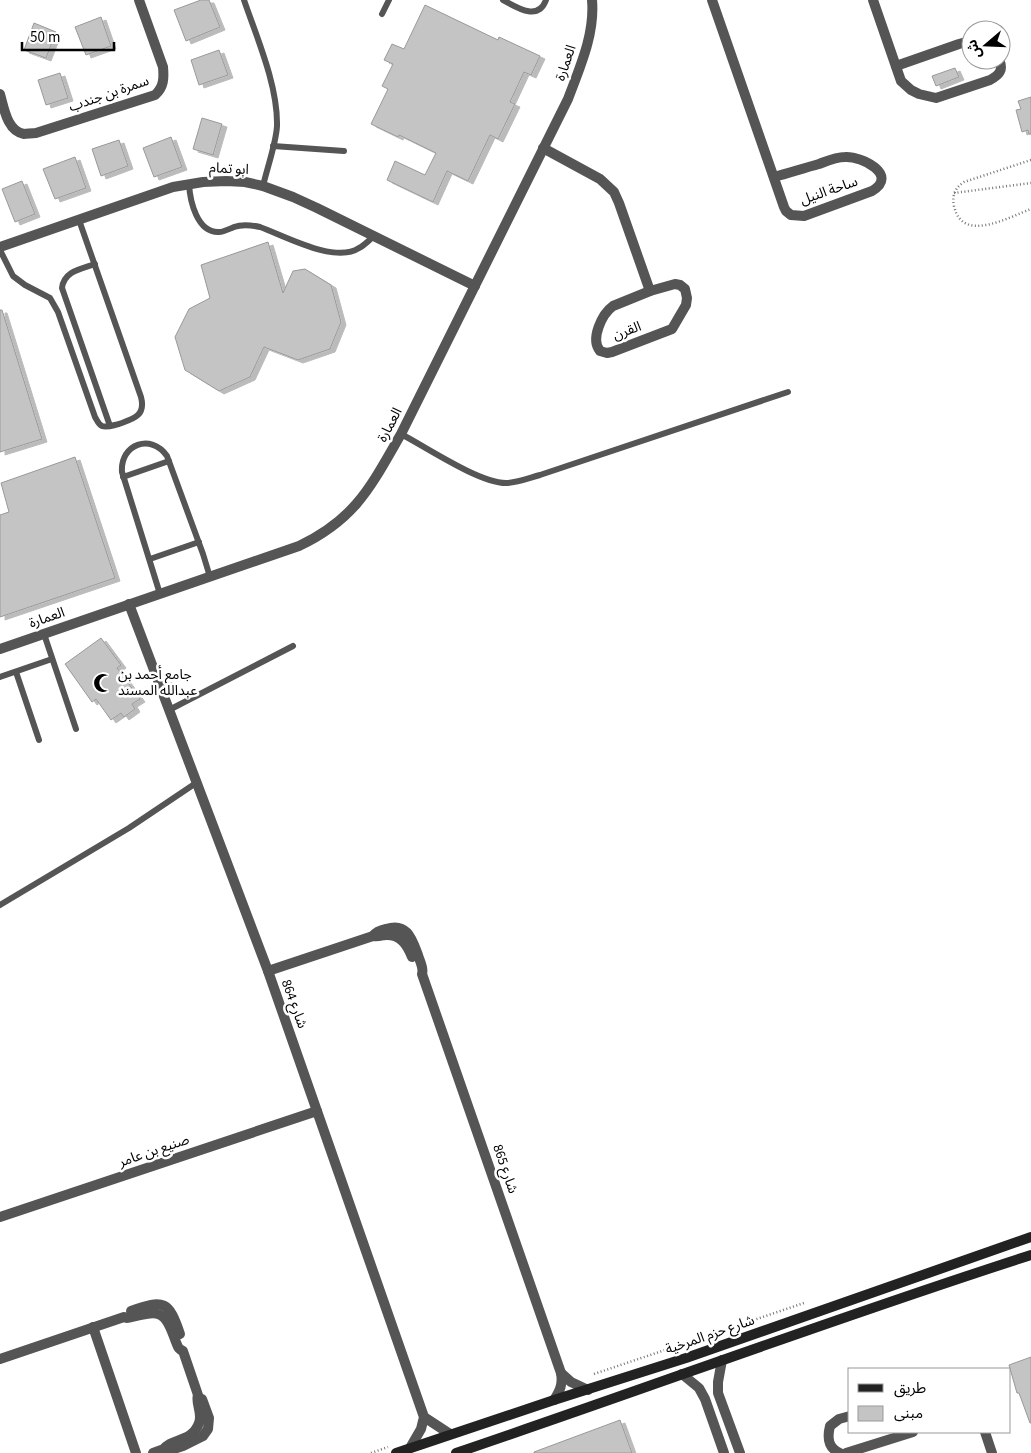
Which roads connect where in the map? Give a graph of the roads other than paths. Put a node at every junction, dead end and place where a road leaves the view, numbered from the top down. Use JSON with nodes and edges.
{"nodes":[{"id":1,"x":139,"y":0,"type":"edge"},
{"id":2,"x":244,"y":0,"type":"edge"},
{"id":3,"x":389,"y":0,"type":"edge"},
{"id":4,"x":503,"y":0,"type":"edge"},
{"id":5,"x":546,"y":0,"type":"edge"},
{"id":6,"x":592,"y":0,"type":"edge"},
{"id":7,"x":712,"y":0,"type":"edge"},
{"id":8,"x":873,"y":0,"type":"edge"},
{"id":9,"x":382,"y":14,"type":"dead end"},
{"id":10,"x":961,"y":43,"type":"edge"},
{"id":11,"x":896,"y":66,"type":"junction"},
{"id":12,"x":1001,"y":70,"type":"edge"},
{"id":13,"x":0,"y":94,"type":"edge"},
{"id":14,"x":272,"y":146,"type":"junction"},
{"id":15,"x":543,"y":148,"type":"junction"},
{"id":16,"x":344,"y":151,"type":"dead end"},
{"id":17,"x":774,"y":177,"type":"junction"},
{"id":18,"x":188,"y":184,"type":"junction"},
{"id":19,"x":263,"y":186,"type":"junction"},
{"id":20,"x":79,"y":220,"type":"junction"},
{"id":21,"x":374,"y":236,"type":"junction"},
{"id":22,"x":0,"y":249,"type":"edge"},
{"id":23,"x":95,"y":264,"type":"junction"},
{"id":24,"x":475,"y":286,"type":"junction"},
{"id":25,"x":650,"y":291,"type":"junction"},
{"id":26,"x":63,"y":293,"type":"junction"},
{"id":27,"x":50,"y":298,"type":"junction"},
{"id":28,"x":788,"y":392,"type":"dead end"},
{"id":29,"x":110,"y":426,"type":"junction"},
{"id":30,"x":401,"y":434,"type":"junction"},
{"id":31,"x":169,"y":461,"type":"junction"},
{"id":32,"x":122,"y":477,"type":"junction"},
{"id":33,"x":199,"y":542,"type":"junction"},
{"id":34,"x":150,"y":559,"type":"junction"},
{"id":35,"x":210,"y":577,"type":"junction"},
{"id":36,"x":160,"y":594,"type":"junction"},
{"id":37,"x":129,"y":604,"type":"junction"},
{"id":38,"x":44,"y":634,"type":"junction"},
{"id":39,"x":293,"y":646,"type":"dead end"},
{"id":40,"x":0,"y":649,"type":"edge"},
{"id":41,"x":52,"y":659,"type":"junction"},
{"id":42,"x":16,"y":672,"type":"junction"},
{"id":43,"x":0,"y":677,"type":"edge"},
{"id":44,"x":169,"y":710,"type":"junction"},
{"id":45,"x":76,"y":729,"type":"dead end"},
{"id":46,"x":40,"y":740,"type":"dead end"},
{"id":47,"x":196,"y":783,"type":"junction"},
{"id":48,"x":0,"y":905,"type":"edge"},
{"id":49,"x":268,"y":971,"type":"junction"},
{"id":50,"x":317,"y":1111,"type":"junction"},
{"id":51,"x":0,"y":1216,"type":"edge"},
{"id":52,"x":1031,"y":1237,"type":"edge"},
{"id":53,"x":1031,"y":1255,"type":"edge"},
{"id":54,"x":93,"y":1327,"type":"junction"},
{"id":55,"x":0,"y":1359,"type":"edge"},
{"id":56,"x":722,"y":1360,"type":"junction"},
{"id":57,"x":562,"y":1373,"type":"junction"},
{"id":58,"x":682,"y":1374,"type":"junction"},
{"id":59,"x":588,"y":1390,"type":"junction"},
{"id":60,"x":554,"y":1400,"type":"junction"},
{"id":61,"x":424,"y":1417,"type":"junction"},
{"id":62,"x":848,"y":1417,"type":"edge"},
{"id":63,"x":910,"y":1433,"type":"edge"},
{"id":64,"x":985,"y":1433,"type":"edge"},
{"id":65,"x":990,"y":1433,"type":"edge"},
{"id":66,"x":450,"y":1434,"type":"junction"},
{"id":67,"x":410,"y":1448,"type":"junction"},
{"id":68,"x":136,"y":1453,"type":"edge"},
{"id":69,"x":153,"y":1453,"type":"edge"},
{"id":70,"x":396,"y":1453,"type":"edge"},
{"id":71,"x":456,"y":1453,"type":"edge"},
{"id":72,"x":724,"y":1453,"type":"edge"},
{"id":73,"x":740,"y":1453,"type":"edge"},
{"id":74,"x":840,"y":1453,"type":"edge"},
{"id":75,"x":846,"y":1453,"type":"edge"},
{"id":76,"x":992,"y":1453,"type":"edge"},
{"id":77,"x":997,"y":1453,"type":"edge"}],
"edges":[{"from":1,"to":13,"type":"street","name":"سمرة بن جندب"},
{"from":2,"to":14,"type":"lane"},
{"from":3,"to":9,"type":"lane"},
{"from":4,"to":5,"type":"lane"},
{"from":6,"to":15,"type":"street","name":"العمارة"},
{"from":7,"to":17,"type":"street","name":"ساحة النيل"},
{"from":8,"to":11,"type":"street"},
{"from":10,"to":11,"type":"street"},
{"from":11,"to":12,"type":"street"},
{"from":14,"to":16,"type":"lane"},
{"from":14,"to":19,"type":"lane"},
{"from":15,"to":24,"type":"street","name":"العمارة"},
{"from":15,"to":25,"type":"street"},
{"from":17,"to":17,"type":"street","name":"ساحة النيل"},
{"from":18,"to":19,"type":"street","name":"ابو تمام"},
{"from":18,"to":20,"type":"street","name":"ابو تمام"},
{"from":18,"to":21,"type":"lane"},
{"from":19,"to":21,"type":"street","name":"ابو تمام"},
{"from":20,"to":22,"type":"street","name":"ابو تمام"},
{"from":20,"to":23,"type":"lane"},
{"from":21,"to":24,"type":"street","name":"ابو تمام"},
{"from":22,"to":27,"type":"lane"},
{"from":23,"to":26,"type":"lane"},
{"from":23,"to":29,"type":"lane"},
{"from":24,"to":30,"type":"street","name":"العمارة"},
{"from":25,"to":25,"type":"street","name":"القرن"},
{"from":26,"to":27,"type":"lane"},
{"from":26,"to":29,"type":"lane"},
{"from":27,"to":29,"type":"lane"},
{"from":28,"to":30,"type":"lane"},
{"from":30,"to":35,"type":"street","name":"العمارة"},
{"from":31,"to":32,"type":"lane"},
{"from":31,"to":32,"type":"lane"},
{"from":31,"to":33,"type":"lane"},
{"from":32,"to":34,"type":"lane"},
{"from":33,"to":34,"type":"lane"},
{"from":33,"to":35,"type":"lane"},
{"from":34,"to":36,"type":"lane"},
{"from":35,"to":36,"type":"street","name":"العمارة"},
{"from":36,"to":37,"type":"street","name":"العمارة"},
{"from":37,"to":38,"type":"street","name":"العمارة"},
{"from":37,"to":44,"type":"street","name":"شارع 864"},
{"from":38,"to":40,"type":"street","name":"العمارة"},
{"from":38,"to":41,"type":"lane"},
{"from":39,"to":44,"type":"lane"},
{"from":41,"to":42,"type":"lane"},
{"from":41,"to":45,"type":"lane"},
{"from":42,"to":43,"type":"lane"},
{"from":42,"to":46,"type":"lane"},
{"from":44,"to":47,"type":"street","name":"شارع 864"},
{"from":47,"to":48,"type":"lane"},
{"from":47,"to":49,"type":"street","name":"شارع 864"},
{"from":49,"to":50,"type":"street","name":"شارع 864"},
{"from":49,"to":57,"type":"street","name":"شارع 865"},
{"from":50,"to":51,"type":"street","name":"صنيع بن عامر"},
{"from":50,"to":61,"type":"street","name":"شارع 864"},
{"from":52,"to":59,"type":"street","name":"شارع حزم المرخية"},
{"from":53,"to":56,"type":"street","name":"شارع حزم المرخية"},
{"from":54,"to":55,"type":"street"},
{"from":54,"to":68,"type":"street"},
{"from":54,"to":69,"type":"street"},
{"from":56,"to":58,"type":"street","name":"شارع حزم المرخية"},
{"from":56,"to":73,"type":"street"},
{"from":57,"to":59,"type":"street"},
{"from":57,"to":60,"type":"street"},
{"from":58,"to":71,"type":"street","name":"شارع حزم المرخية"},
{"from":58,"to":72,"type":"street"},
{"from":59,"to":60,"type":"street","name":"شارع حزم المرخية"},
{"from":60,"to":66,"type":"street","name":"شارع حزم المرخية"},
{"from":61,"to":66,"type":"street"},
{"from":61,"to":67,"type":"street"},
{"from":62,"to":74,"type":"street"},
{"from":63,"to":75,"type":"street"},
{"from":64,"to":76,"type":"street"},
{"from":65,"to":77,"type":"street"},
{"from":66,"to":67,"type":"street","name":"شارع حزم المرخية"},
{"from":67,"to":70,"type":"street","name":"شارع حزم المرخية"}]}
